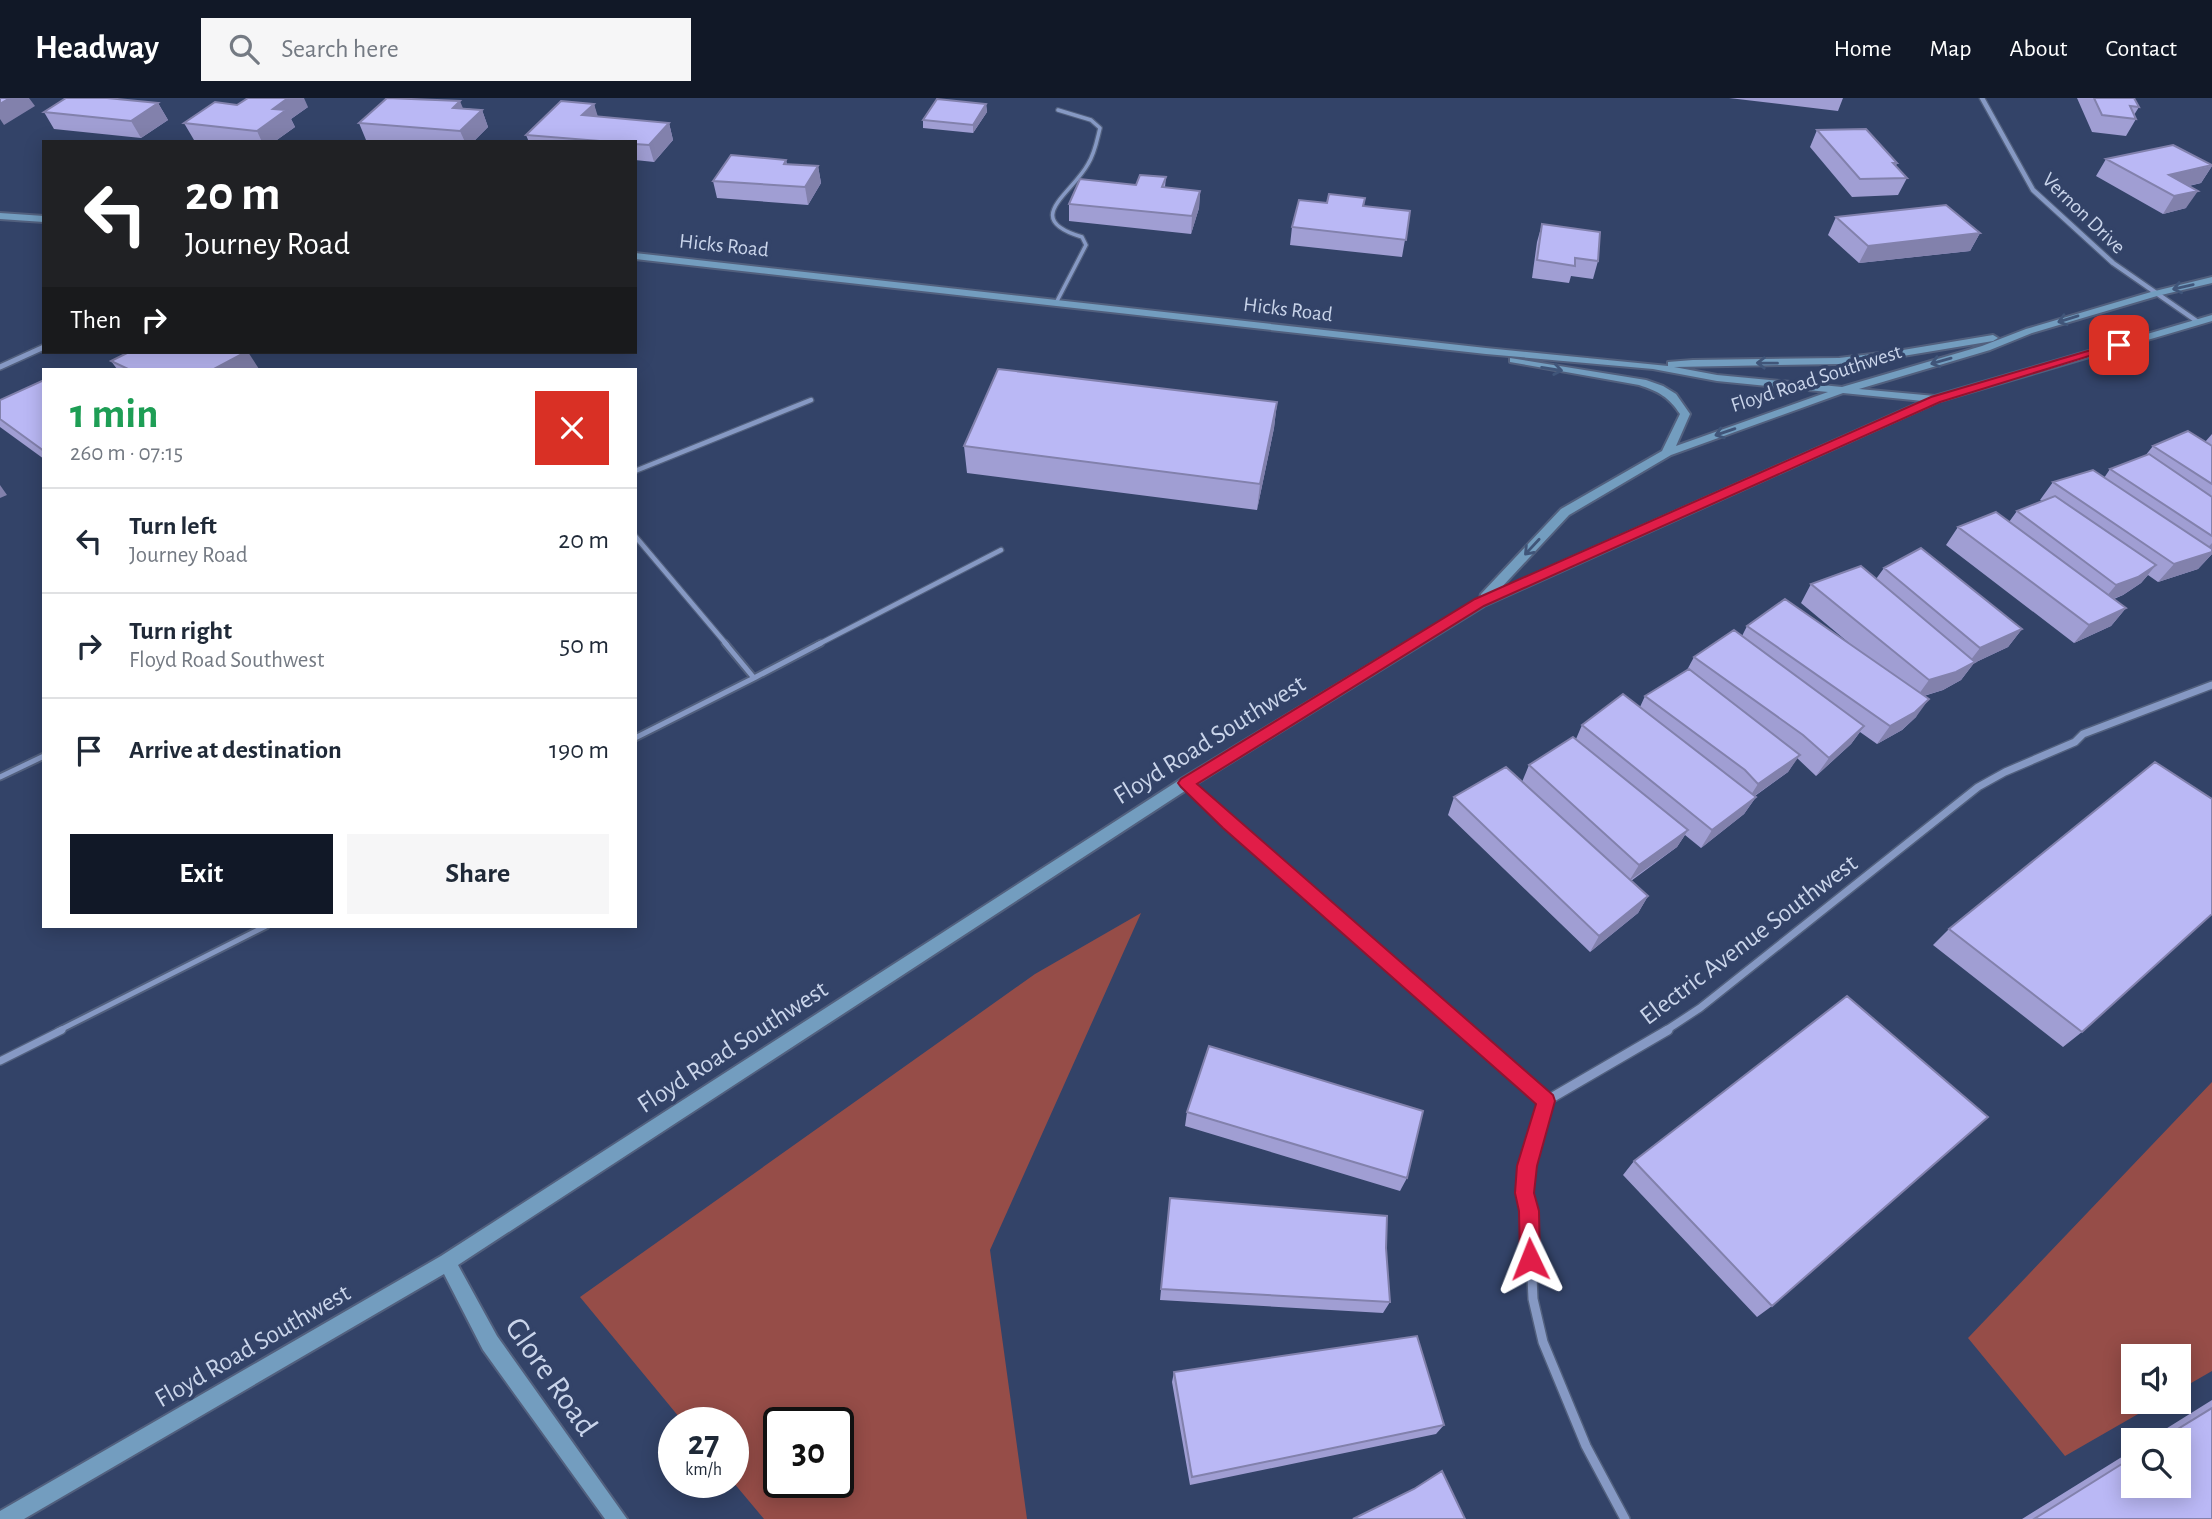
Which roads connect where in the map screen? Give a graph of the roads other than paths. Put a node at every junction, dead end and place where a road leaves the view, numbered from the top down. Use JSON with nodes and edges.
{"nodes":[{"id":1,"x":1982,"y":98,"type":"edge"},
{"id":2,"x":1058,"y":110,"type":"dead end"},
{"id":3,"x":0,"y":216,"type":"edge"},
{"id":4,"x":42,"y":219,"type":"edge"},
{"id":5,"x":637,"y":256,"type":"edge"},
{"id":6,"x":2212,"y":280,"type":"edge"},
{"id":7,"x":2154,"y":294,"type":"junction"},
{"id":8,"x":1056,"y":303,"type":"junction"},
{"id":9,"x":2212,"y":318,"type":"edge"},
{"id":10,"x":2197,"y":321,"type":"junction"},
{"id":11,"x":2029,"y":331,"type":"junction"},
{"id":12,"x":42,"y":348,"type":"edge"},
{"id":13,"x":1486,"y":351,"type":"junction"},
{"id":14,"x":1653,"y":366,"type":"junction"},
{"id":15,"x":0,"y":368,"type":"edge"},
{"id":16,"x":1843,"y":390,"type":"junction"},
{"id":17,"x":1936,"y":399,"type":"junction"},
{"id":18,"x":811,"y":400,"type":"dead end"},
{"id":19,"x":1667,"y":453,"type":"junction"},
{"id":20,"x":637,"y":470,"type":"edge"},
{"id":21,"x":637,"y":538,"type":"edge"},
{"id":22,"x":1001,"y":550,"type":"dead end"},
{"id":23,"x":1479,"y":603,"type":"junction"},
{"id":24,"x":754,"y":678,"type":"junction"},
{"id":25,"x":2212,"y":685,"type":"edge"},
{"id":26,"x":637,"y":737,"type":"edge"},
{"id":27,"x":42,"y":757,"type":"edge"},
{"id":28,"x":0,"y":777,"type":"edge"},
{"id":29,"x":1186,"y":783,"type":"junction"},
{"id":30,"x":262,"y":928,"type":"edge"},
{"id":31,"x":0,"y":1061,"type":"edge"},
{"id":32,"x":1546,"y":1101,"type":"junction"},
{"id":33,"x":447,"y":1262,"type":"junction"},
{"id":34,"x":5,"y":1519,"type":"edge"},
{"id":35,"x":617,"y":1519,"type":"edge"},
{"id":36,"x":1625,"y":1519,"type":"edge"}],
"edges":[{"from":1,"to":7,"type":"street","name":"Vernon Drive"},
{"from":2,"to":8,"type":"lane"},
{"from":3,"to":4,"type":"main road"},
{"from":5,"to":8,"type":"main road","name":"Hicks Road"},
{"from":6,"to":7,"type":"main road","name":"Floyd Road Southwest","one_way":true},
{"from":7,"to":10,"type":"street","name":"Vernon Drive"},
{"from":7,"to":11,"type":"main road","name":"Floyd Road Southwest","one_way":true},
{"from":8,"to":13,"type":"main road","name":"Hicks Road"},
{"from":9,"to":10,"type":"main road","name":"Floyd Road Southwest"},
{"from":10,"to":17,"type":"main road","name":"Floyd Road Southwest"},
{"from":11,"to":14,"type":"main road","one_way":true},
{"from":11,"to":16,"type":"main road","name":"Floyd Road Southwest","one_way":true},
{"from":12,"to":15,"type":"street"},
{"from":13,"to":14,"type":"main road","name":"Hicks Road"},
{"from":13,"to":19,"type":"main road","one_way":true},
{"from":14,"to":16,"type":"main road","name":"Hicks Road"},
{"from":16,"to":17,"type":"main road","name":"Hicks Road"},
{"from":16,"to":19,"type":"main road","name":"Floyd Road Southwest","one_way":true},
{"from":17,"to":23,"type":"main road","name":"Floyd Road Southwest"},
{"from":18,"to":20,"type":"lane"},
{"from":19,"to":23,"type":"main road","name":"Floyd Road Southwest","one_way":true},
{"from":21,"to":24,"type":"lane"},
{"from":22,"to":24,"type":"lane"},
{"from":23,"to":29,"type":"main road","name":"Floyd Road Southwest"},
{"from":24,"to":26,"type":"lane"},
{"from":25,"to":32,"type":"street","name":"Electric Avenue Southwest"},
{"from":27,"to":28,"type":"lane"},
{"from":29,"to":32,"type":"street"},
{"from":29,"to":33,"type":"main road","name":"Floyd Road Southwest"},
{"from":30,"to":31,"type":"lane"},
{"from":32,"to":36,"type":"street"},
{"from":33,"to":34,"type":"main road","name":"Floyd Road Southwest"},
{"from":33,"to":35,"type":"main road","name":"Glore Road"}]}
